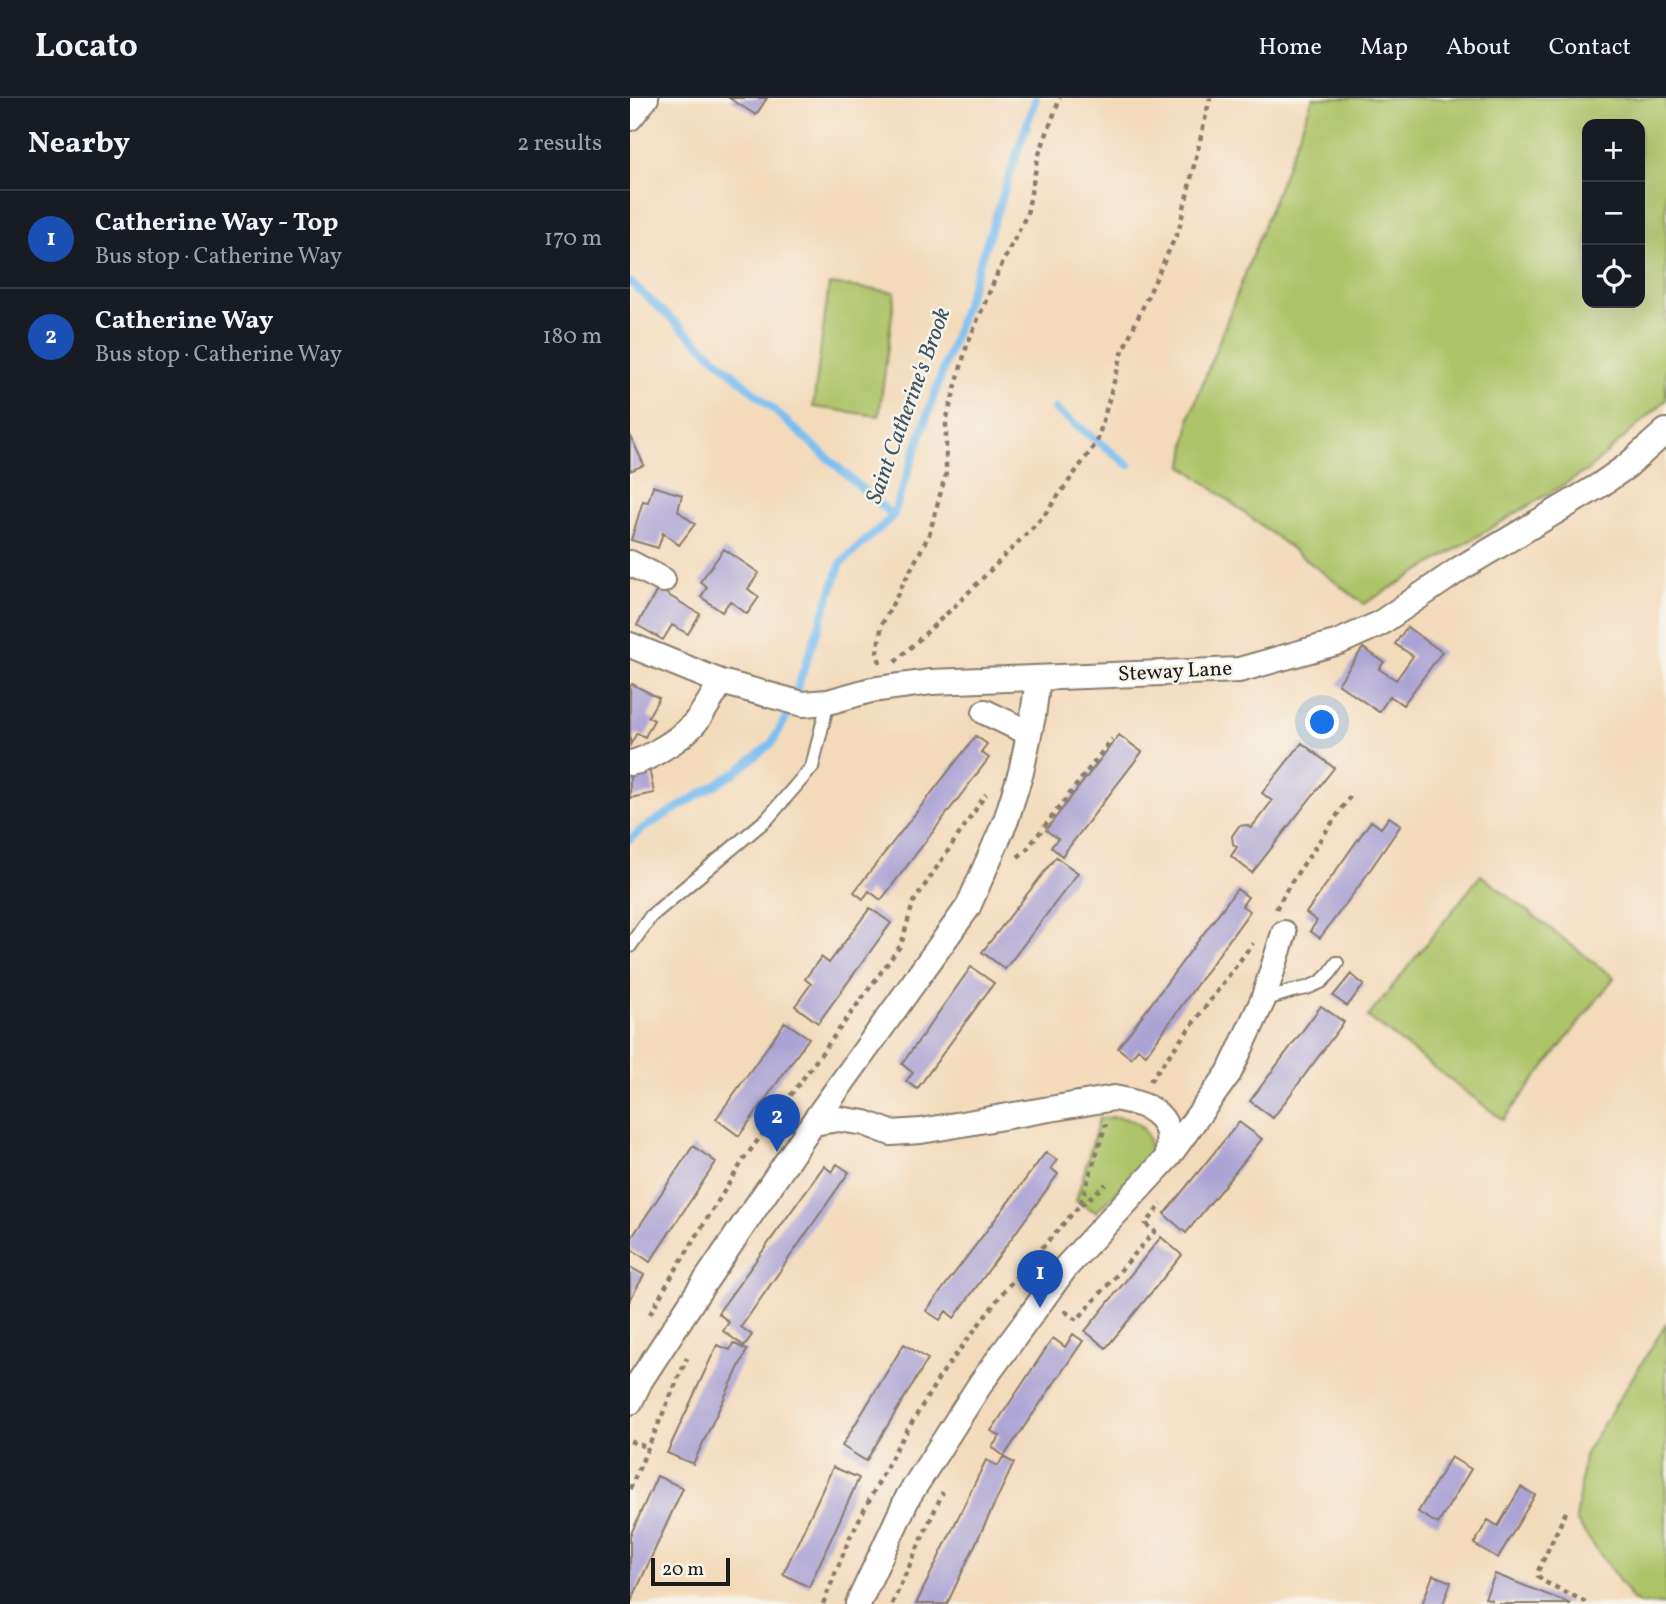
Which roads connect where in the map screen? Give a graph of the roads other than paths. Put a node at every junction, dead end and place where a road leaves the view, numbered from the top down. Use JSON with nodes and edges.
{"nodes":[{"id":1,"x":646,"y":98,"type":"edge"},
{"id":2,"x":630,"y":118,"type":"edge"},
{"id":3,"x":1666,"y":431,"type":"edge"},
{"id":4,"x":630,"y":563,"type":"edge"},
{"id":5,"x":663,"y":580,"type":"dead end"},
{"id":6,"x":630,"y":645,"type":"edge"},
{"id":7,"x":1038,"y":678,"type":"junction"},
{"id":8,"x":720,"y":682,"type":"junction"},
{"id":9,"x":828,"y":702,"type":"junction"},
{"id":10,"x":985,"y":712,"type":"dead end"},
{"id":11,"x":1029,"y":733,"type":"junction"},
{"id":12,"x":630,"y":763,"type":"edge"},
{"id":13,"x":1278,"y":926,"type":"road end"},
{"id":14,"x":630,"y":946,"type":"edge"},
{"id":15,"x":1337,"y":963,"type":"dead end"},
{"id":16,"x":1263,"y":1000,"type":"junction"},
{"id":17,"x":813,"y":1123,"type":"junction"},
{"id":18,"x":1168,"y":1157,"type":"junction"},
{"id":19,"x":630,"y":1402,"type":"edge"},
{"id":20,"x":858,"y":1604,"type":"edge"}],
"edges":[{"from":1,"to":2,"type":"street"},
{"from":3,"to":7,"type":"street","name":"Steway Lane"},
{"from":4,"to":5,"type":"street"},
{"from":6,"to":8,"type":"street","name":"Steway Lane"},
{"from":7,"to":9,"type":"street","name":"Steway Lane"},
{"from":7,"to":11,"type":"street"},
{"from":8,"to":9,"type":"street","name":"Steway Lane"},
{"from":8,"to":12,"type":"street"},
{"from":9,"to":14,"type":"lane"},
{"from":10,"to":11,"type":"street"},
{"from":11,"to":17,"type":"street"},
{"from":13,"to":16,"type":"street"},
{"from":15,"to":16,"type":"lane"},
{"from":16,"to":18,"type":"street"},
{"from":17,"to":18,"type":"street"},
{"from":17,"to":19,"type":"street"},
{"from":18,"to":20,"type":"street"}]}
